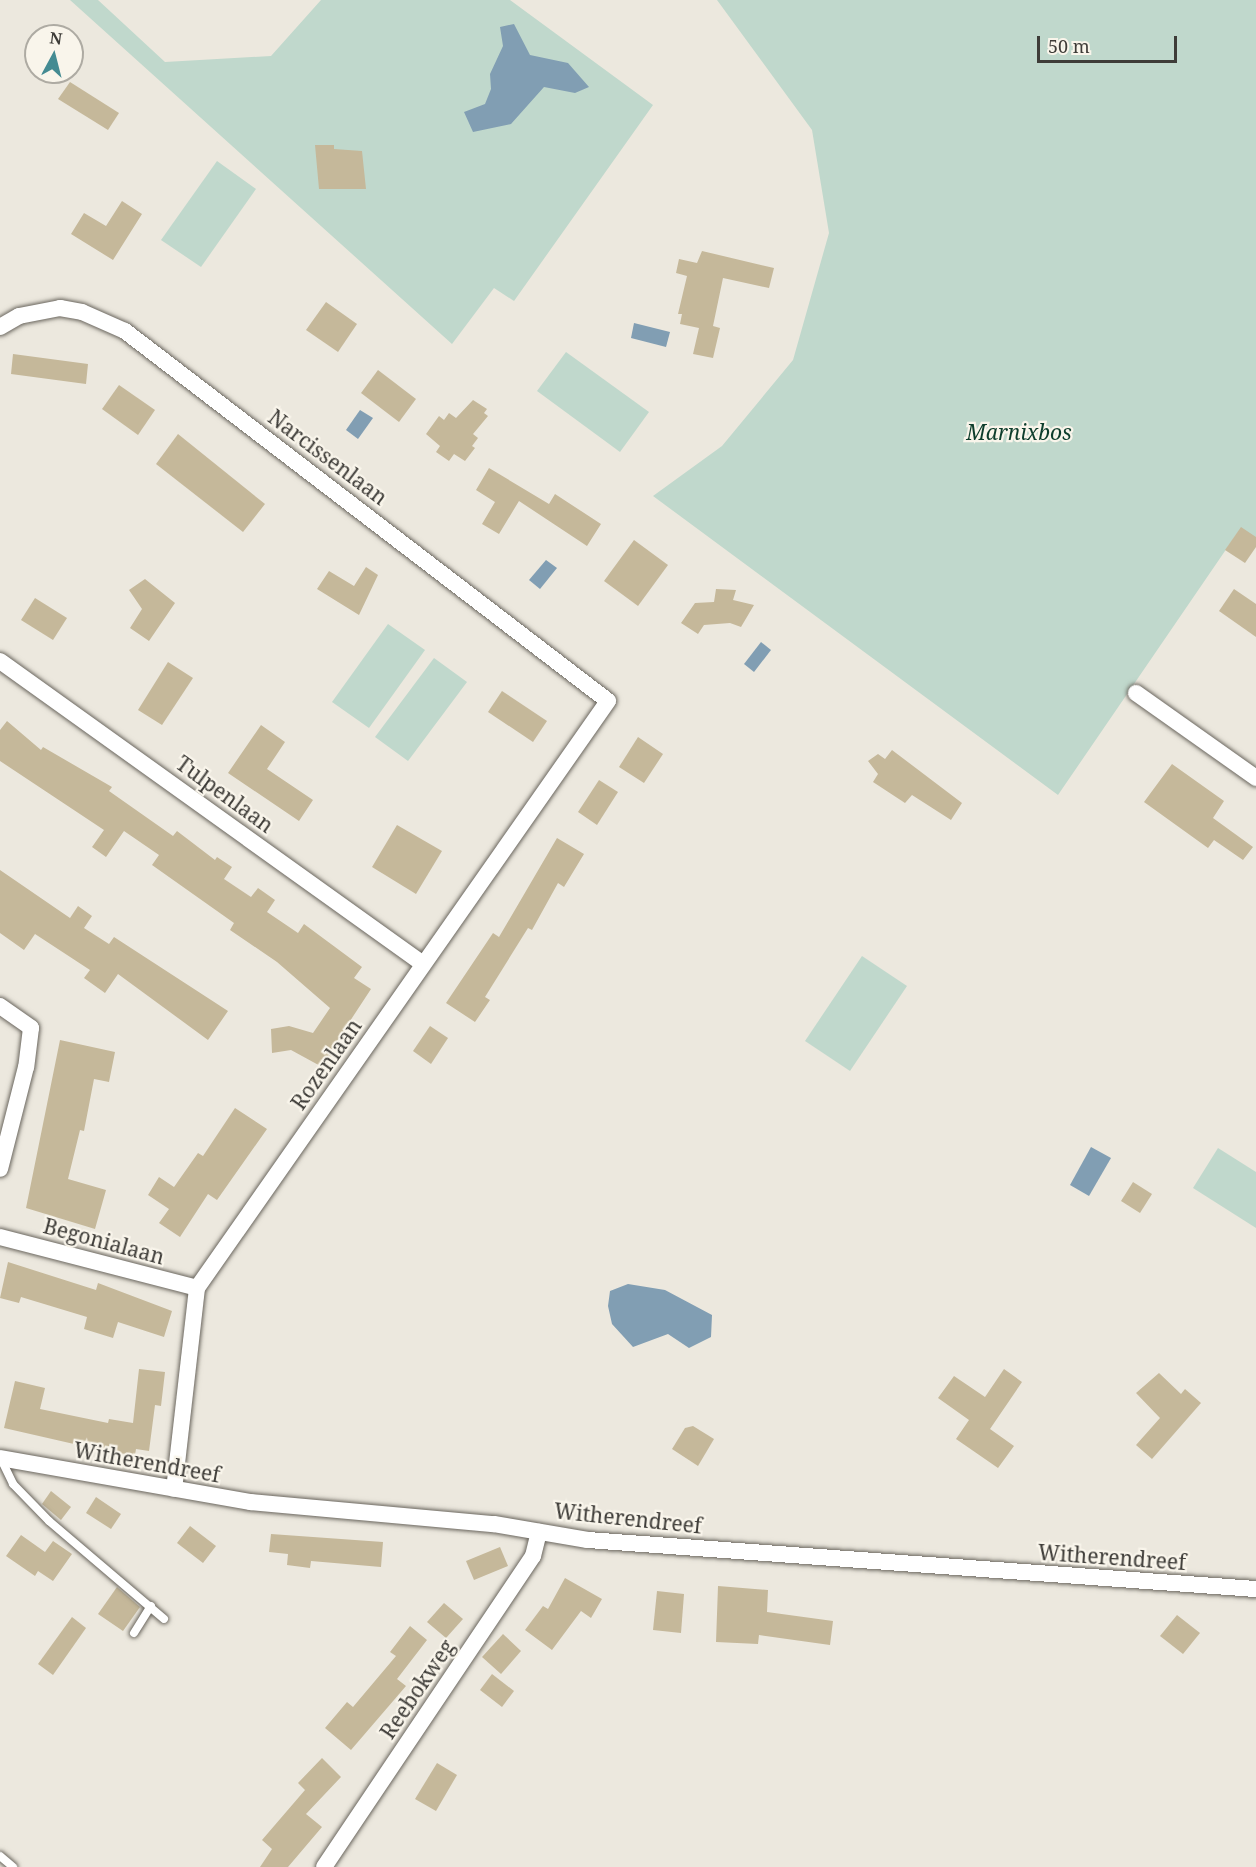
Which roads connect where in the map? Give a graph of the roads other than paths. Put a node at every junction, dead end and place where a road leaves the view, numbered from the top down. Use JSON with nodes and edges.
{"nodes":[{"id":1,"x":0,"y":327,"type":"edge"},
{"id":2,"x":0,"y":661,"type":"edge"},
{"id":3,"x":1136,"y":693,"type":"dead end"},
{"id":4,"x":608,"y":701,"type":"joint"},
{"id":5,"x":1256,"y":778,"type":"edge"},
{"id":6,"x":423,"y":964,"type":"junction"},
{"id":7,"x":0,"y":1006,"type":"edge"},
{"id":8,"x":0,"y":1169,"type":"edge"},
{"id":9,"x":0,"y":1237,"type":"edge"},
{"id":10,"x":197,"y":1288,"type":"junction"},
{"id":11,"x":0,"y":1458,"type":"edge"},
{"id":12,"x":174,"y":1489,"type":"junction"},
{"id":13,"x":539,"y":1532,"type":"junction"},
{"id":14,"x":1256,"y":1589,"type":"edge"},
{"id":15,"x":151,"y":1606,"type":"junction"},
{"id":16,"x":165,"y":1619,"type":"dead end"},
{"id":17,"x":134,"y":1633,"type":"dead end"},
{"id":18,"x":0,"y":1856,"type":"edge"},
{"id":19,"x":13,"y":1867,"type":"edge"},
{"id":20,"x":324,"y":1867,"type":"edge"}],
"edges":[{"from":1,"to":4,"type":"street","name":"Narcissenlaan"},
{"from":2,"to":6,"type":"street","name":"Tulpenlaan"},
{"from":3,"to":5,"type":"street"},
{"from":4,"to":6,"type":"street","name":"Rozenlaan"},
{"from":6,"to":10,"type":"street","name":"Rozenlaan"},
{"from":7,"to":8,"type":"street"},
{"from":9,"to":10,"type":"street","name":"Begonialaan"},
{"from":10,"to":12,"type":"street","name":"Rozenlaan"},
{"from":11,"to":12,"type":"street","name":"Witherendreef"},
{"from":11,"to":15,"type":"lane"},
{"from":12,"to":13,"type":"street","name":"Witherendreef"},
{"from":13,"to":14,"type":"street","name":"Witherendreef"},
{"from":13,"to":20,"type":"street","name":"Reebokweg"},
{"from":15,"to":16,"type":"lane"},
{"from":15,"to":17,"type":"lane"},
{"from":18,"to":19,"type":"lane"}]}
